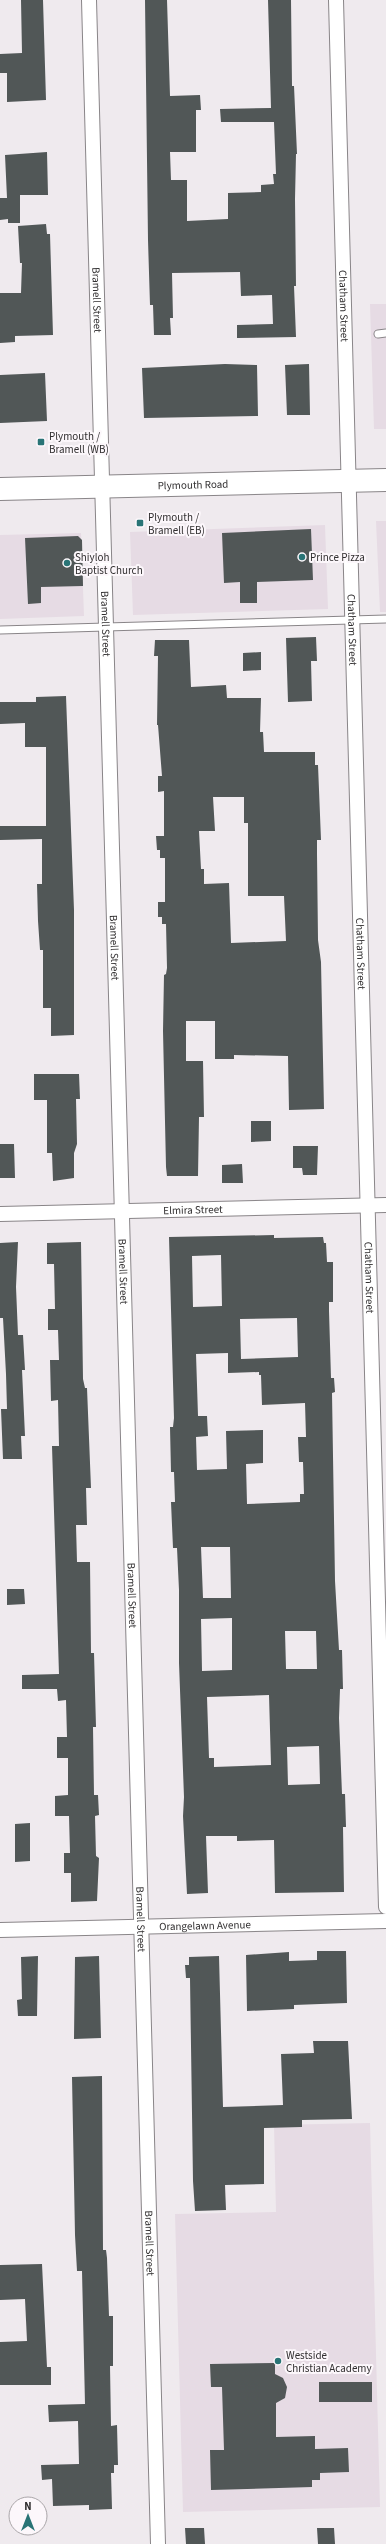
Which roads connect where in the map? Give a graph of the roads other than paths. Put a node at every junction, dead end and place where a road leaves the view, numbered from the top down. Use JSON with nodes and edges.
{"nodes":[{"id":1,"x":89,"y":0,"type":"edge"},
{"id":2,"x":336,"y":0,"type":"edge"},
{"id":3,"x":386,"y":333,"type":"edge"},
{"id":4,"x":378,"y":334,"type":"dead end"},
{"id":5,"x":386,"y":480,"type":"edge"},
{"id":6,"x":350,"y":481,"type":"junction"},
{"id":7,"x":103,"y":487,"type":"junction"},
{"id":8,"x":0,"y":489,"type":"edge"},
{"id":9,"x":386,"y":619,"type":"edge"},
{"id":10,"x":354,"y":620,"type":"junction"},
{"id":11,"x":107,"y":628,"type":"junction"},
{"id":12,"x":0,"y":630,"type":"edge"},
{"id":13,"x":368,"y":1205,"type":"junction"},
{"id":14,"x":386,"y":1205,"type":"edge"},
{"id":15,"x":122,"y":1211,"type":"junction"},
{"id":16,"x":0,"y":1214,"type":"edge"},
{"id":17,"x":386,"y":1907,"type":"edge"},
{"id":18,"x":386,"y":1921,"type":"edge"},
{"id":19,"x":140,"y":1927,"type":"junction"},
{"id":20,"x":0,"y":1930,"type":"edge"},
{"id":21,"x":158,"y":2544,"type":"edge"}],
"edges":[{"from":1,"to":7,"type":"street","name":"Bramell Street"},
{"from":2,"to":6,"type":"street","name":"Chatham Street"},
{"from":3,"to":4,"type":"lane"},
{"from":5,"to":6,"type":"main road","name":"Plymouth Road"},
{"from":6,"to":7,"type":"main road","name":"Plymouth Road"},
{"from":6,"to":10,"type":"street","name":"Chatham Street"},
{"from":7,"to":8,"type":"main road","name":"Plymouth Road"},
{"from":7,"to":11,"type":"street","name":"Bramell Street"},
{"from":9,"to":10,"type":"lane"},
{"from":10,"to":11,"type":"lane"},
{"from":10,"to":13,"type":"street","name":"Chatham Street"},
{"from":11,"to":12,"type":"lane"},
{"from":11,"to":15,"type":"street","name":"Bramell Street"},
{"from":13,"to":14,"type":"street","name":"Elmira Street"},
{"from":13,"to":15,"type":"street","name":"Elmira Street"},
{"from":13,"to":17,"type":"street","name":"Chatham Street"},
{"from":15,"to":16,"type":"street","name":"Elmira Street"},
{"from":15,"to":19,"type":"street","name":"Bramell Street"},
{"from":18,"to":19,"type":"street","name":"Orangelawn Avenue"},
{"from":19,"to":20,"type":"street","name":"Orangelawn Avenue"},
{"from":19,"to":21,"type":"street","name":"Bramell Street"}]}
